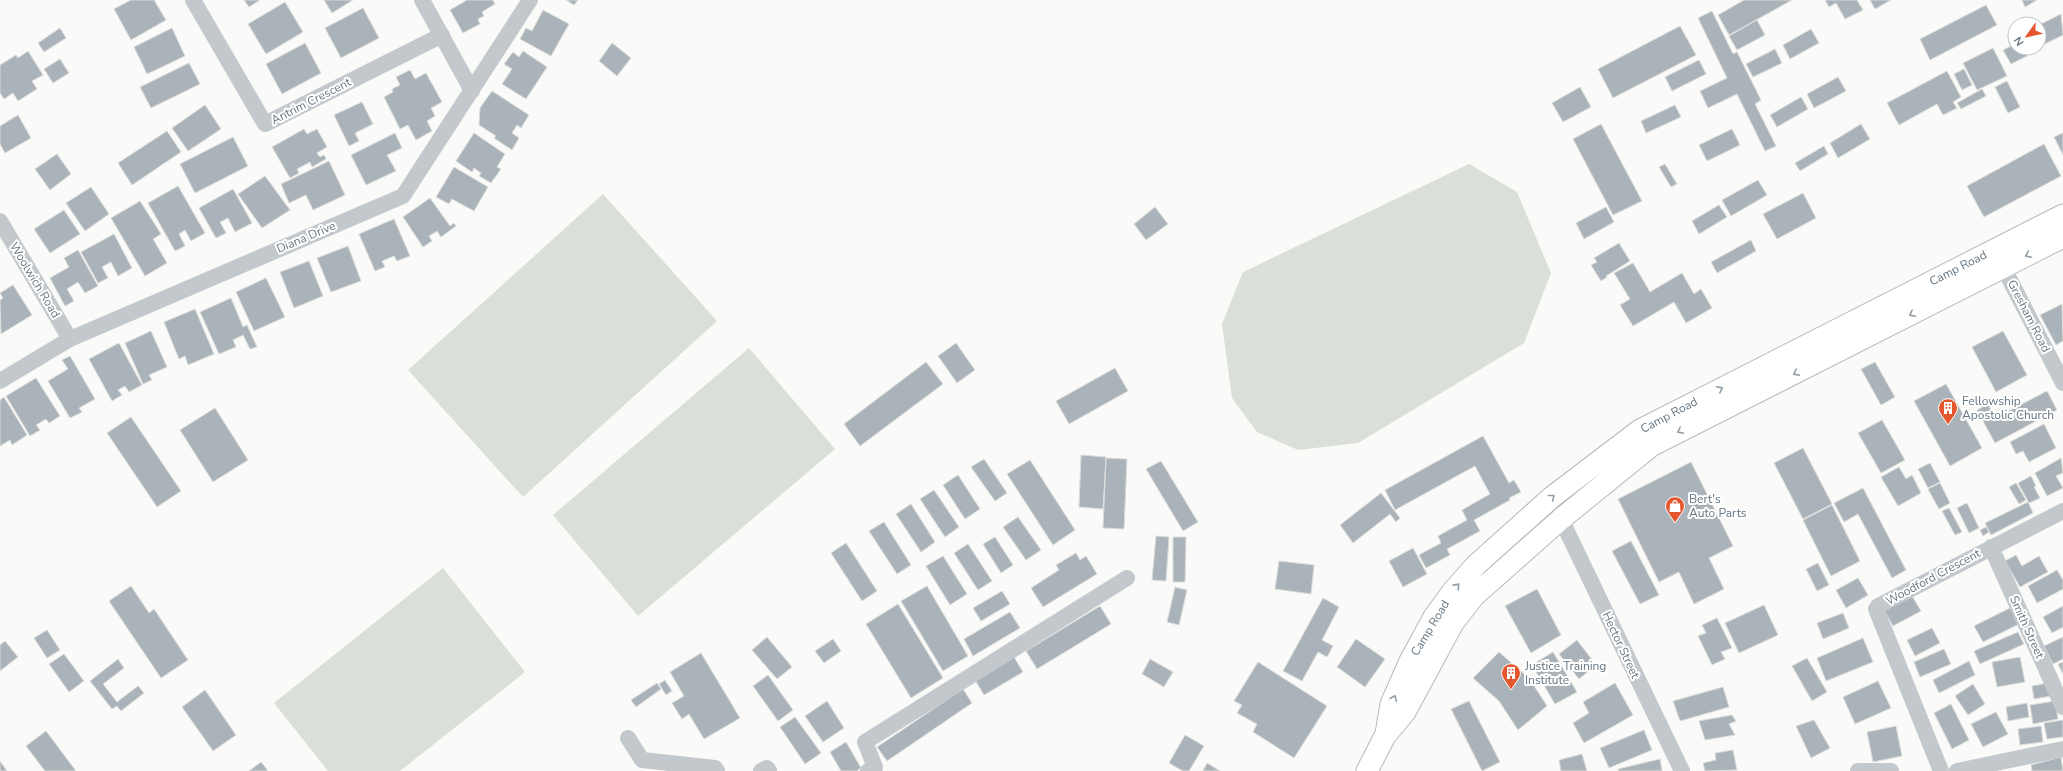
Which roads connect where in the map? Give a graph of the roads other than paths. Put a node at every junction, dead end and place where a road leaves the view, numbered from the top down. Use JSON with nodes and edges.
{"nodes":[{"id":1,"x":193,"y":0,"type":"edge"},
{"id":2,"x":422,"y":0,"type":"edge"},
{"id":3,"x":530,"y":0,"type":"edge"},
{"id":4,"x":442,"y":35,"type":"junction"},
{"id":5,"x":472,"y":90,"type":"junction"},
{"id":6,"x":2063,"y":215,"type":"edge"},
{"id":7,"x":0,"y":221,"type":"edge"},
{"id":8,"x":2063,"y":237,"type":"edge"},
{"id":9,"x":1994,"y":249,"type":"junction"},
{"id":10,"x":2004,"y":267,"type":"junction"},
{"id":11,"x":1851,"y":334,"type":"junction"},
{"id":12,"x":70,"y":339,"type":"junction"},
{"id":13,"x":0,"y":381,"type":"edge"},
{"id":14,"x":2063,"y":383,"type":"edge"},
{"id":15,"x":2063,"y":511,"type":"edge"},
{"id":16,"x":1561,"y":519,"type":"junction"},
{"id":17,"x":1991,"y":547,"type":"junction"},
{"id":18,"x":1127,"y":578,"type":"dead end"},
{"id":19,"x":2063,"y":707,"type":"edge"},
{"id":20,"x":1385,"y":736,"type":"junction"},
{"id":21,"x":628,"y":738,"type":"dead end"},
{"id":22,"x":2063,"y":749,"type":"edge"},
{"id":23,"x":717,"y":771,"type":"edge"},
{"id":24,"x":761,"y":771,"type":"edge"},
{"id":25,"x":769,"y":771,"type":"edge"},
{"id":26,"x":868,"y":771,"type":"edge"},
{"id":27,"x":1367,"y":771,"type":"edge"},
{"id":28,"x":1682,"y":771,"type":"edge"},
{"id":29,"x":1858,"y":771,"type":"edge"},
{"id":30,"x":1891,"y":771,"type":"edge"},
{"id":31,"x":1941,"y":771,"type":"edge"},
{"id":32,"x":1957,"y":771,"type":"edge"}],
"edges":[{"from":1,"to":4,"type":"street","name":"Antrim Crescent"},
{"from":2,"to":4,"type":"street"},
{"from":3,"to":5,"type":"street","name":"Diana Drive"},
{"from":4,"to":5,"type":"street"},
{"from":5,"to":12,"type":"street","name":"Diana Drive"},
{"from":6,"to":9,"type":"main road","name":"Camp Road"},
{"from":7,"to":12,"type":"street","name":"Woolwich Road"},
{"from":8,"to":10,"type":"main road","name":"Camp Road","one_way":true},
{"from":9,"to":10,"type":"street","name":"Gresham Road"},
{"from":9,"to":11,"type":"main road","name":"Camp Road"},
{"from":10,"to":11,"type":"main road","name":"Camp Road","one_way":true},
{"from":10,"to":14,"type":"street","name":"Gresham Road"},
{"from":11,"to":16,"type":"main road","name":"Camp Road","one_way":true},
{"from":20,"to":11,"type":"main road","name":"Camp Road","one_way":true},
{"from":12,"to":13,"type":"street","name":"Diana Drive"},
{"from":15,"to":17,"type":"street","name":"Woodford Crescent"},
{"from":16,"to":20,"type":"main road","name":"Camp Road"},
{"from":16,"to":28,"type":"street","name":"Hector Street"},
{"from":17,"to":19,"type":"street","name":"Smith Street"},
{"from":17,"to":31,"type":"street","name":"Woodford Crescent"},
{"from":18,"to":26,"type":"street"},
{"from":20,"to":27,"type":"main road","name":"Camp Road"},
{"from":21,"to":23,"type":"street"},
{"from":22,"to":32,"type":"street"},
{"from":24,"to":25,"type":"street"},
{"from":29,"to":30,"type":"street"}]}
